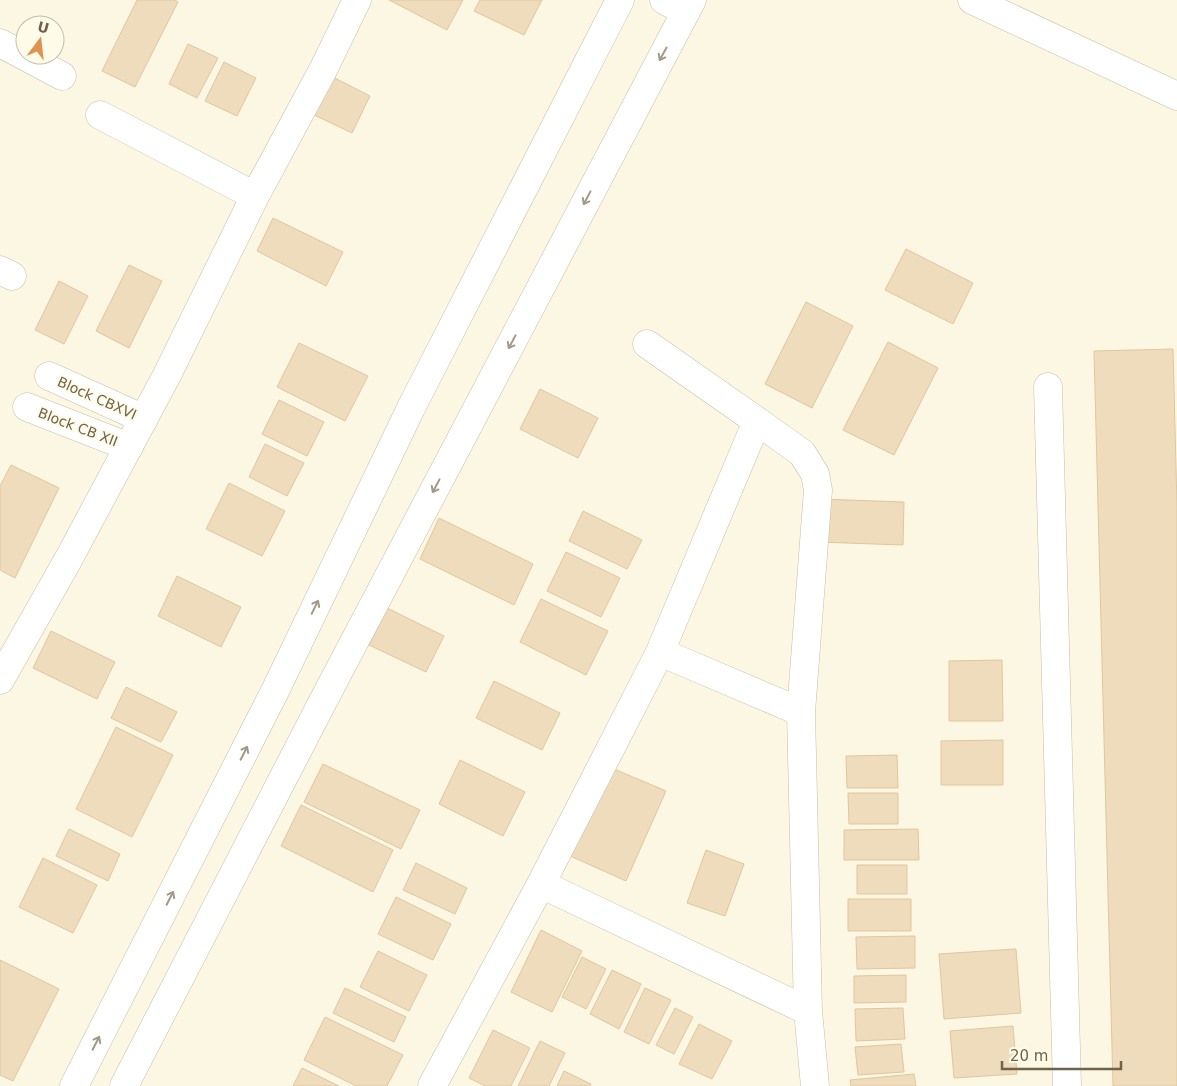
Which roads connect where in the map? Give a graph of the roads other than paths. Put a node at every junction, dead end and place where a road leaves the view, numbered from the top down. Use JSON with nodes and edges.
{"nodes":[{"id":1,"x":357,"y":0,"type":"edge"},
{"id":2,"x":620,"y":0,"type":"edge"},
{"id":3,"x":972,"y":0,"type":"edge"},
{"id":4,"x":681,"y":4,"type":"edge"},
{"id":5,"x":0,"y":43,"type":"edge"},
{"id":6,"x":62,"y":76,"type":"dead end"},
{"id":7,"x":1177,"y":96,"type":"edge"},
{"id":8,"x":100,"y":114,"type":"dead end"},
{"id":9,"x":255,"y":196,"type":"junction"},
{"id":10,"x":647,"y":344,"type":"dead end"},
{"id":11,"x":49,"y":376,"type":"dead end"},
{"id":12,"x":1048,"y":387,"type":"dead end"},
{"id":13,"x":27,"y":407,"type":"dead end"},
{"id":14,"x":144,"y":419,"type":"junction"},
{"id":15,"x":757,"y":421,"type":"junction"},
{"id":16,"x":129,"y":447,"type":"junction"},
{"id":17,"x":660,"y":652,"type":"junction"},
{"id":18,"x":0,"y":680,"type":"edge"},
{"id":19,"x":801,"y":712,"type":"junction"},
{"id":20,"x":541,"y":884,"type":"junction"},
{"id":21,"x":808,"y":1012,"type":"junction"},
{"id":22,"x":74,"y":1086,"type":"edge"},
{"id":23,"x":124,"y":1086,"type":"edge"},
{"id":24,"x":432,"y":1086,"type":"edge"},
{"id":25,"x":815,"y":1086,"type":"edge"},
{"id":26,"x":1067,"y":1086,"type":"edge"}],
"edges":[{"from":1,"to":9,"type":"street"},
{"from":22,"to":2,"type":"street","one_way":true},
{"from":3,"to":7,"type":"street"},
{"from":4,"to":23,"type":"street","one_way":true},
{"from":5,"to":6,"type":"street"},
{"from":8,"to":9,"type":"street"},
{"from":9,"to":14,"type":"street"},
{"from":10,"to":15,"type":"street"},
{"from":11,"to":14,"type":"street","name":"Block CBXVI"},
{"from":12,"to":26,"type":"street"},
{"from":13,"to":16,"type":"street","name":"Block CB XII"},
{"from":14,"to":16,"type":"street"},
{"from":15,"to":17,"type":"street"},
{"from":15,"to":19,"type":"street"},
{"from":16,"to":18,"type":"street"},
{"from":17,"to":19,"type":"street"},
{"from":17,"to":20,"type":"street"},
{"from":19,"to":21,"type":"street"},
{"from":20,"to":21,"type":"street"},
{"from":20,"to":24,"type":"street"},
{"from":21,"to":25,"type":"street"}]}
